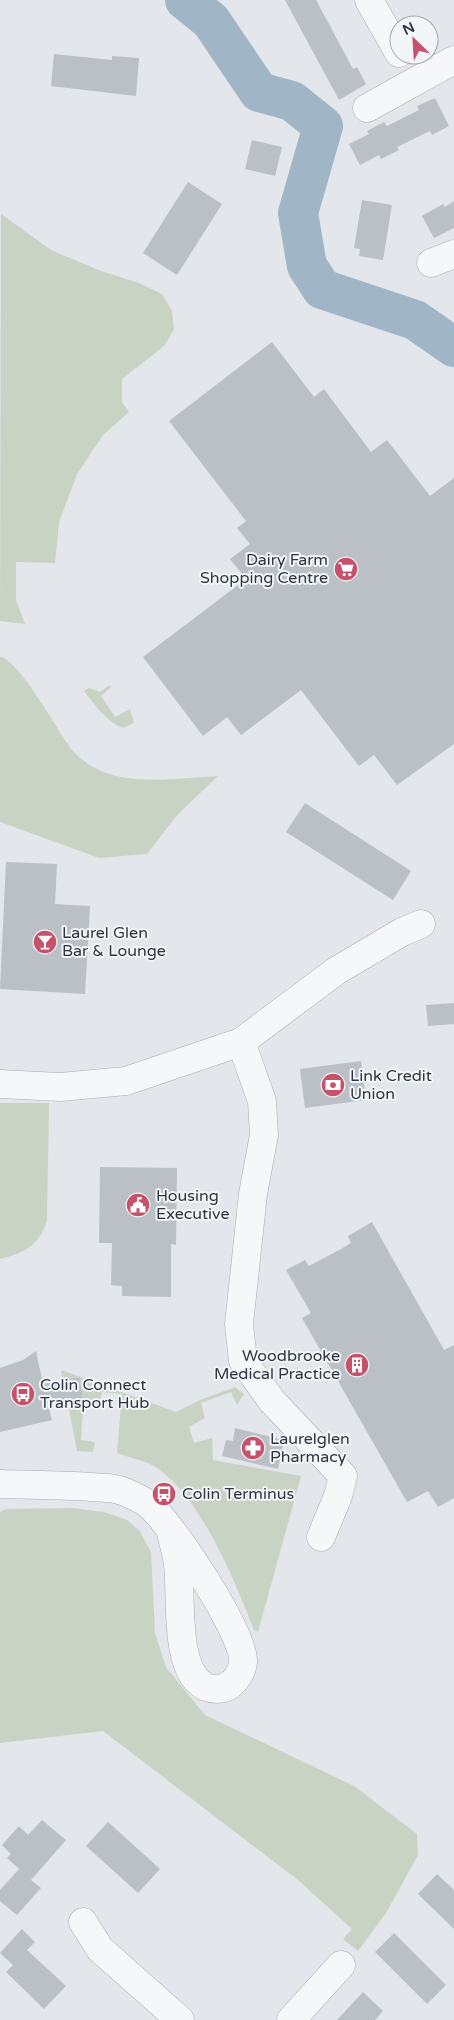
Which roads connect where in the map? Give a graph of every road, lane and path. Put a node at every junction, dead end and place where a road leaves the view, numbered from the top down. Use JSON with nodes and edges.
{"nodes":[{"id":1,"x":369,"y":0,"type":"edge"},
{"id":2,"x":389,"y":35,"type":"edge"},
{"id":3,"x":454,"y":60,"type":"edge"},
{"id":4,"x":406,"y":65,"type":"edge"},
{"id":5,"x":414,"y":80,"type":"junction"},
{"id":6,"x":367,"y":108,"type":"dead end"},
{"id":7,"x":421,"y":924,"type":"dead end"},
{"id":8,"x":241,"y":1042,"type":"junction"},
{"id":9,"x":0,"y":1084,"type":"edge"},
{"id":10,"x":0,"y":1484,"type":"edge"},
{"id":11,"x":171,"y":1532,"type":"junction"},
{"id":12,"x":321,"y":1536,"type":"dead end"},
{"id":13,"x":83,"y":1922,"type":"dead end"},
{"id":14,"x":340,"y":1965,"type":"dead end"},
{"id":15,"x":180,"y":2020,"type":"edge"},
{"id":16,"x":291,"y":2020,"type":"edge"}],
"edges":[{"from":1,"to":2,"type":"street"},
{"from":3,"to":5,"type":"street"},
{"from":4,"to":5,"type":"street"},
{"from":5,"to":6,"type":"street"},
{"from":7,"to":8,"type":"street"},
{"from":8,"to":9,"type":"street"},
{"from":8,"to":12,"type":"street"},
{"from":10,"to":11,"type":"street"},
{"from":11,"to":11,"type":"street"},
{"from":13,"to":15,"type":"street"},
{"from":14,"to":16,"type":"street"}]}
